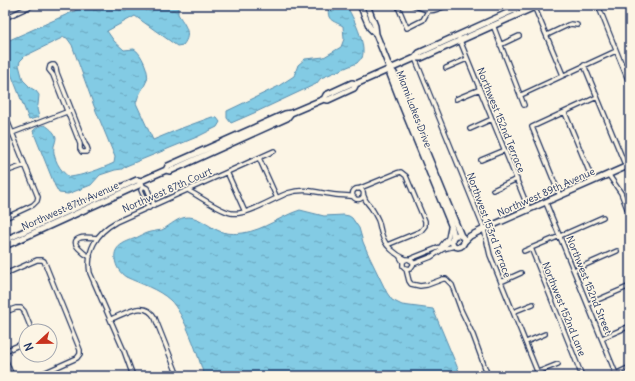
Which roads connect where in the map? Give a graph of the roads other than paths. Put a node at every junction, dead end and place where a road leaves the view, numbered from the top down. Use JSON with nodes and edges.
{"nodes":[{"id":1,"x":33,"y":5,"type":"edge"},
{"id":2,"x":360,"y":5,"type":"edge"},
{"id":3,"x":367,"y":5,"type":"edge"},
{"id":4,"x":400,"y":5,"type":"edge"},
{"id":5,"x":412,"y":5,"type":"edge"},
{"id":6,"x":448,"y":5,"type":"edge"},
{"id":7,"x":525,"y":5,"type":"edge"},
{"id":8,"x":598,"y":5,"type":"edge"},
{"id":9,"x":536,"y":6,"type":"edge"},
{"id":10,"x":428,"y":11,"type":"junction"},
{"id":11,"x":5,"y":18,"type":"edge"},
{"id":12,"x":492,"y":23,"type":"junction"},
{"id":13,"x":577,"y":24,"type":"dead end"},
{"id":14,"x":376,"y":34,"type":"junction"},
{"id":15,"x":546,"y":35,"type":"junction"},
{"id":16,"x":520,"y":36,"type":"dead end"},
{"id":17,"x":459,"y":38,"type":"junction"},
{"id":18,"x":500,"y":45,"type":"junction"},
{"id":19,"x":616,"y":51,"type":"junction"},
{"id":20,"x":415,"y":58,"type":"junction"},
{"id":21,"x":467,"y":59,"type":"junction"},
{"id":22,"x":584,"y":65,"type":"junction"},
{"id":23,"x":390,"y":68,"type":"junction"},
{"id":24,"x":446,"y":68,"type":"dead end"},
{"id":25,"x":563,"y":75,"type":"junction"},
{"id":26,"x":630,"y":85,"type":"edge"},
{"id":27,"x":480,"y":89,"type":"junction"},
{"id":28,"x":521,"y":95,"type":"junction"},
{"id":29,"x":597,"y":97,"type":"junction"},
{"id":30,"x":456,"y":100,"type":"dead end"},
{"id":31,"x":524,"y":105,"type":"dead end"},
{"id":32,"x":71,"y":110,"type":"junction"},
{"id":33,"x":67,"y":111,"type":"junction"},
{"id":34,"x":565,"y":113,"type":"junction"},
{"id":35,"x":5,"y":116,"type":"edge"},
{"id":36,"x":492,"y":119,"type":"junction"},
{"id":37,"x":470,"y":129,"type":"dead end"},
{"id":38,"x":12,"y":133,"type":"junction"},
{"id":39,"x":505,"y":150,"type":"junction"},
{"id":40,"x":274,"y":151,"type":"dead end"},
{"id":41,"x":259,"y":158,"type":"junction"},
{"id":42,"x":481,"y":160,"type":"dead end"},
{"id":43,"x":25,"y":165,"type":"junction"},
{"id":44,"x":628,"y":166,"type":"edge"},
{"id":45,"x":5,"y":172,"type":"edge"},
{"id":46,"x":227,"y":172,"type":"junction"},
{"id":47,"x":608,"y":174,"type":"junction"},
{"id":48,"x":517,"y":179,"type":"junction"},
{"id":49,"x":593,"y":181,"type":"junction"},
{"id":50,"x":142,"y":184,"type":"junction"},
{"id":51,"x":369,"y":184,"type":"junction"},
{"id":52,"x":358,"y":189,"type":"junction"},
{"id":53,"x":188,"y":190,"type":"junction"},
{"id":54,"x":493,"y":190,"type":"dead end"},
{"id":55,"x":354,"y":192,"type":"junction"},
{"id":56,"x":364,"y":194,"type":"junction"},
{"id":57,"x":347,"y":195,"type":"junction"},
{"id":58,"x":560,"y":196,"type":"junction"},
{"id":59,"x":354,"y":197,"type":"junction"},
{"id":60,"x":151,"y":198,"type":"junction"},
{"id":61,"x":277,"y":198,"type":"junction"},
{"id":62,"x":146,"y":200,"type":"junction"},
{"id":63,"x":358,"y":200,"type":"junction"},
{"id":64,"x":366,"y":202,"type":"junction"},
{"id":65,"x":546,"y":202,"type":"junction"},
{"id":66,"x":154,"y":205,"type":"junction"},
{"id":67,"x":149,"y":208,"type":"junction"},
{"id":68,"x":529,"y":210,"type":"junction"},
{"id":69,"x":245,"y":212,"type":"junction"},
{"id":70,"x":630,"y":216,"type":"edge"},
{"id":71,"x":603,"y":217,"type":"dead end"},
{"id":72,"x":5,"y":218,"type":"edge"},
{"id":73,"x":450,"y":223,"type":"junction"},
{"id":74,"x":484,"y":230,"type":"junction"},
{"id":75,"x":560,"y":236,"type":"junction"},
{"id":76,"x":97,"y":238,"type":"junction"},
{"id":77,"x":452,"y":239,"type":"junction"},
{"id":78,"x":462,"y":239,"type":"junction"},
{"id":79,"x":5,"y":240,"type":"edge"},
{"id":80,"x":387,"y":245,"type":"junction"},
{"id":81,"x":5,"y":246,"type":"edge"},
{"id":82,"x":441,"y":246,"type":"junction"},
{"id":83,"x":455,"y":246,"type":"junction"},
{"id":84,"x":531,"y":248,"type":"junction"},
{"id":85,"x":524,"y":251,"type":"dead end"},
{"id":86,"x":617,"y":251,"type":"dead end"},
{"id":87,"x":90,"y":258,"type":"junction"},
{"id":88,"x":406,"y":260,"type":"junction"},
{"id":89,"x":413,"y":264,"type":"junction"},
{"id":90,"x":408,"y":269,"type":"junction"},
{"id":91,"x":574,"y":270,"type":"junction"},
{"id":92,"x":522,"y":272,"type":"dead end"},
{"id":93,"x":5,"y":274,"type":"edge"},
{"id":94,"x":501,"y":282,"type":"junction"},
{"id":95,"x":630,"y":286,"type":"edge"},
{"id":96,"x":533,"y":304,"type":"dead end"},
{"id":97,"x":588,"y":304,"type":"junction"},
{"id":98,"x":5,"y":312,"type":"edge"},
{"id":99,"x":513,"y":312,"type":"junction"},
{"id":100,"x":111,"y":319,"type":"junction"},
{"id":101,"x":29,"y":323,"type":"edge"},
{"id":102,"x":630,"y":326,"type":"edge"},
{"id":103,"x":545,"y":334,"type":"dead end"},
{"id":104,"x":602,"y":338,"type":"junction"},
{"id":105,"x":526,"y":342,"type":"junction"},
{"id":106,"x":18,"y":345,"type":"edge"},
{"id":107,"x":5,"y":351,"type":"edge"},
{"id":108,"x":5,"y":359,"type":"edge"},
{"id":109,"x":558,"y":364,"type":"dead end"},
{"id":110,"x":630,"y":367,"type":"edge"},
{"id":111,"x":539,"y":374,"type":"edge"},
{"id":112,"x":616,"y":374,"type":"junction"},
{"id":113,"x":12,"y":376,"type":"edge"},
{"id":114,"x":36,"y":376,"type":"edge"},
{"id":115,"x":133,"y":376,"type":"edge"},
{"id":116,"x":178,"y":376,"type":"edge"},
{"id":117,"x":488,"y":376,"type":"edge"},
{"id":118,"x":582,"y":376,"type":"edge"},
{"id":119,"x":611,"y":376,"type":"edge"}],
"edges":[{"from":1,"to":11,"type":"street"},
{"from":2,"to":14,"type":"street"},
{"from":3,"to":14,"type":"street"},
{"from":4,"to":10,"type":"street"},
{"from":5,"to":10,"type":"street"},
{"from":6,"to":10,"type":"street"},
{"from":7,"to":12,"type":"street","name":"Northwest 87th Avenue"},
{"from":8,"to":19,"type":"street"},
{"from":9,"to":12,"type":"street","name":"Northwest 87th Avenue"},
{"from":9,"to":15,"type":"street"},
{"from":12,"to":17,"type":"street","name":"Northwest 87th Avenue"},
{"from":12,"to":18,"type":"street"},
{"from":13,"to":15,"type":"street"},
{"from":14,"to":23,"type":"street"},
{"from":15,"to":25,"type":"street"},
{"from":16,"to":18,"type":"street"},
{"from":17,"to":20,"type":"street","name":"Northwest 87th Avenue"},
{"from":17,"to":21,"type":"street","name":"Northwest 152nd Terrace"},
{"from":18,"to":28,"type":"street"},
{"from":19,"to":22,"type":"street"},
{"from":19,"to":26,"type":"street"},
{"from":20,"to":23,"type":"street","name":"Northwest 87th Avenue"},
{"from":20,"to":74,"type":"street","name":"Northwest 153rd Terrace"},
{"from":21,"to":24,"type":"street"},
{"from":21,"to":27,"type":"street","name":"Northwest 152nd Terrace"},
{"from":22,"to":25,"type":"street"},
{"from":22,"to":29,"type":"street"},
{"from":23,"to":50,"type":"street","name":"Northwest 87th Avenue"},
{"from":23,"to":73,"type":"street","name":"Miami Lakes Drive"},
{"from":23,"to":78,"type":"street","name":"Miami Lakes Drive"},
{"from":25,"to":28,"type":"street"},
{"from":27,"to":30,"type":"street"},
{"from":27,"to":36,"type":"street","name":"Northwest 152nd Terrace"},
{"from":28,"to":31,"type":"street"},
{"from":29,"to":34,"type":"street"},
{"from":29,"to":44,"type":"street"},
{"from":32,"to":33,"type":"street"},
{"from":32,"to":33,"type":"street"},
{"from":32,"to":33,"type":"street"},
{"from":33,"to":38,"type":"street"},
{"from":34,"to":49,"type":"street"},
{"from":34,"to":58,"type":"street"},
{"from":35,"to":38,"type":"street"},
{"from":36,"to":37,"type":"street"},
{"from":36,"to":39,"type":"street","name":"Northwest 152nd Terrace"},
{"from":38,"to":43,"type":"street"},
{"from":39,"to":42,"type":"street"},
{"from":39,"to":48,"type":"street","name":"Northwest 152nd Terrace"},
{"from":40,"to":41,"type":"street","name":"Northwest 87th Court"},
{"from":41,"to":46,"type":"street","name":"Northwest 87th Court"},
{"from":41,"to":61,"type":"street"},
{"from":43,"to":45,"type":"street"},
{"from":43,"to":72,"type":"street"},
{"from":44,"to":47,"type":"street","name":"Northwest 89th Avenue"},
{"from":46,"to":53,"type":"street","name":"Northwest 87th Court"},
{"from":46,"to":69,"type":"street"},
{"from":47,"to":49,"type":"street","name":"Northwest 89th Avenue"},
{"from":47,"to":70,"type":"street"},
{"from":48,"to":54,"type":"street"},
{"from":48,"to":68,"type":"street","name":"Northwest 152nd Terrace"},
{"from":49,"to":58,"type":"street","name":"Northwest 89th Avenue"},
{"from":50,"to":60,"type":"street"},
{"from":50,"to":62,"type":"street"},
{"from":50,"to":79,"type":"street","name":"Northwest 87th Avenue"},
{"from":50,"to":81,"type":"street","name":"Northwest 87th Avenue"},
{"from":51,"to":52,"type":"street"},
{"from":51,"to":56,"type":"street"},
{"from":51,"to":80,"type":"street"},
{"from":52,"to":55,"type":"street"},
{"from":52,"to":56,"type":"street"},
{"from":53,"to":66,"type":"street","name":"Northwest 87th Court"},
{"from":53,"to":69,"type":"street"},
{"from":55,"to":57,"type":"street"},
{"from":55,"to":59,"type":"street"},
{"from":56,"to":63,"type":"street"},
{"from":56,"to":64,"type":"street"},
{"from":57,"to":59,"type":"street"},
{"from":57,"to":61,"type":"street"},
{"from":58,"to":65,"type":"street","name":"Northwest 89th Avenue"},
{"from":59,"to":63,"type":"street"},
{"from":60,"to":62,"type":"street"},
{"from":60,"to":66,"type":"street"},
{"from":61,"to":69,"type":"street"},
{"from":62,"to":67,"type":"street"},
{"from":63,"to":64,"type":"street"},
{"from":64,"to":80,"type":"street"},
{"from":65,"to":68,"type":"street","name":"Northwest 89th Avenue"},
{"from":65,"to":75,"type":"street","name":"Northwest 152nd Street"},
{"from":66,"to":67,"type":"street","name":"Northwest 87th Court"},
{"from":67,"to":76,"type":"street","name":"Northwest 87th Court"},
{"from":68,"to":74,"type":"street","name":"Northwest 89th Avenue"},
{"from":71,"to":75,"type":"street"},
{"from":73,"to":77,"type":"street","name":"Miami Lakes Drive"},
{"from":73,"to":82,"type":"street"},
{"from":74,"to":78,"type":"street","name":"Northwest 89th Avenue"},
{"from":74,"to":94,"type":"street","name":"Northwest 153rd Terrace"},
{"from":75,"to":84,"type":"street"},
{"from":75,"to":91,"type":"street","name":"Northwest 152nd Street"},
{"from":76,"to":87,"type":"street","name":"Northwest 87th Court"},
{"from":76,"to":87,"type":"street"},
{"from":77,"to":78,"type":"street"},
{"from":77,"to":82,"type":"street"},
{"from":77,"to":83,"type":"street"},
{"from":78,"to":83,"type":"street"},
{"from":80,"to":88,"type":"street"},
{"from":82,"to":88,"type":"street"},
{"from":83,"to":89,"type":"street"},
{"from":84,"to":85,"type":"street"},
{"from":84,"to":118,"type":"street","name":"Northwest 152nd Lane"},
{"from":86,"to":91,"type":"street"},
{"from":87,"to":100,"type":"street"},
{"from":88,"to":89,"type":"street"},
{"from":88,"to":90,"type":"street"},
{"from":89,"to":90,"type":"street"},
{"from":90,"to":117,"type":"street"},
{"from":91,"to":97,"type":"street","name":"Northwest 152nd Street"},
{"from":92,"to":94,"type":"street"},
{"from":93,"to":114,"type":"street"},
{"from":94,"to":99,"type":"street","name":"Northwest 153rd Terrace"},
{"from":95,"to":97,"type":"street"},
{"from":96,"to":99,"type":"street"},
{"from":97,"to":104,"type":"street","name":"Northwest 152nd Street"},
{"from":98,"to":101,"type":"street"},
{"from":99,"to":105,"type":"street","name":"Northwest 153rd Terrace"},
{"from":100,"to":115,"type":"street"},
{"from":100,"to":116,"type":"street"},
{"from":102,"to":104,"type":"street"},
{"from":103,"to":105,"type":"street"},
{"from":104,"to":112,"type":"street","name":"Northwest 152nd Street"},
{"from":105,"to":111,"type":"street","name":"Northwest 153rd Terrace"},
{"from":106,"to":107,"type":"street"},
{"from":108,"to":113,"type":"street"},
{"from":109,"to":111,"type":"street"},
{"from":110,"to":112,"type":"street"},
{"from":112,"to":119,"type":"street"}]}
